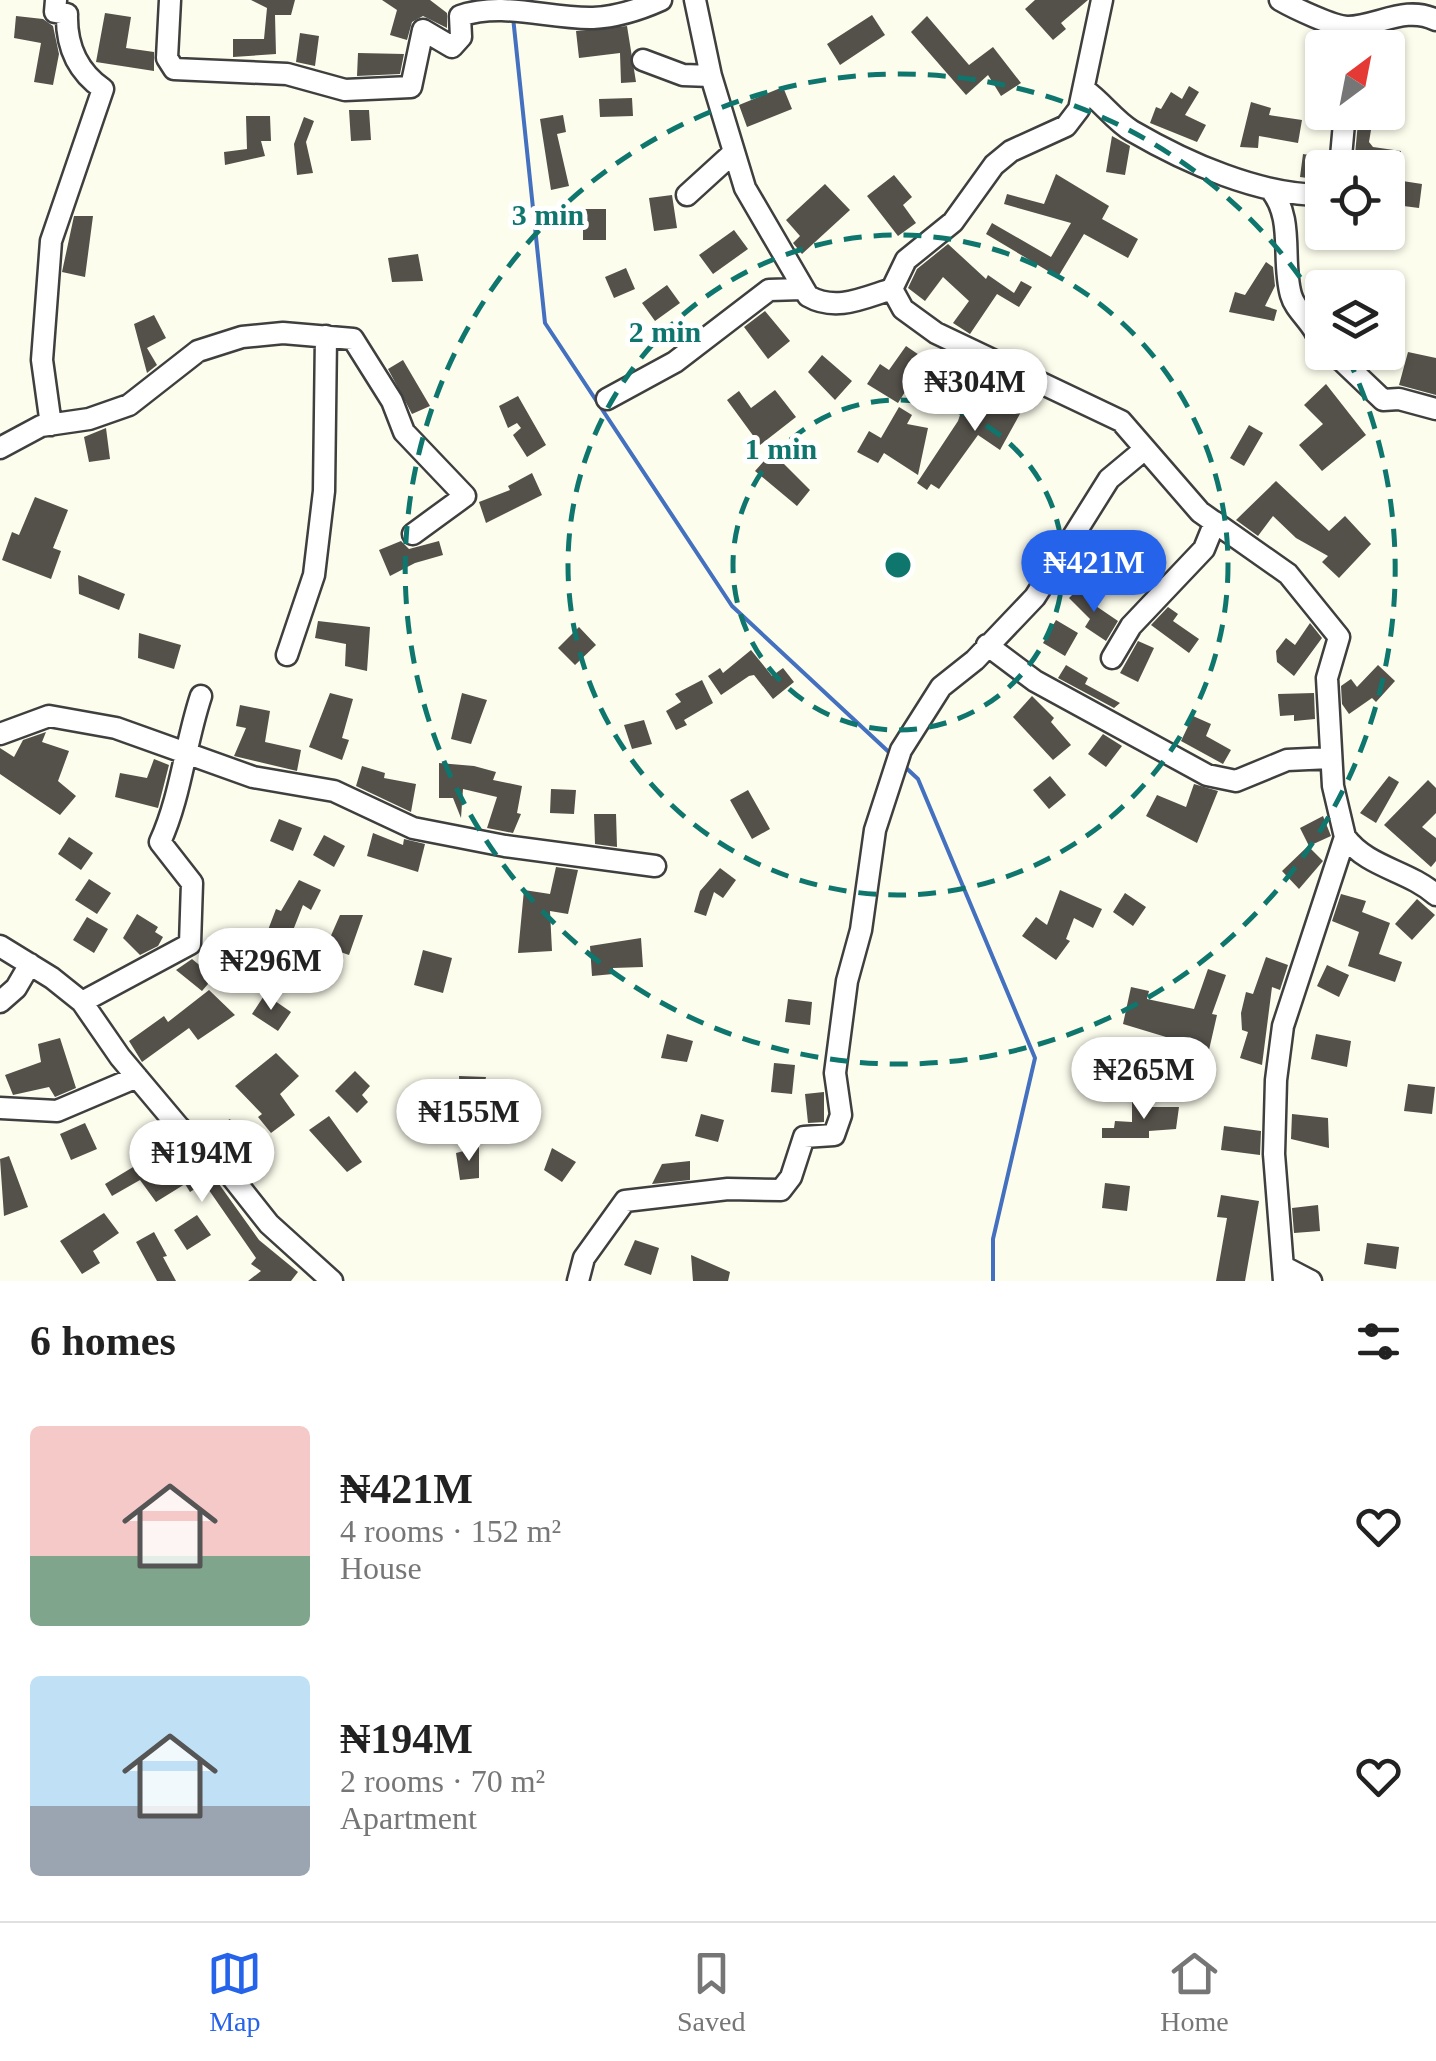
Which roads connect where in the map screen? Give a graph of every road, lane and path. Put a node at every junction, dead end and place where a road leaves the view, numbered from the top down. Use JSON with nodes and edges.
{"nodes":[{"id":1,"x":56,"y":0,"type":"edge"},
{"id":2,"x":170,"y":0,"type":"edge"},
{"id":3,"x":661,"y":0,"type":"edge"},
{"id":4,"x":695,"y":0,"type":"edge"},
{"id":5,"x":1102,"y":0,"type":"edge"},
{"id":6,"x":1280,"y":0,"type":"edge"},
{"id":7,"x":1436,"y":20,"type":"edge"},
{"id":8,"x":1346,"y":28,"type":"joint"},
{"id":9,"x":643,"y":60,"type":"dead end"},
{"id":10,"x":712,"y":76,"type":"junction"},
{"id":11,"x":1085,"y":90,"type":"junction"},
{"id":12,"x":1073,"y":116,"type":"junction"},
{"id":13,"x":1128,"y":129,"type":"junction"},
{"id":14,"x":732,"y":154,"type":"junction"},
{"id":15,"x":1270,"y":190,"type":"junction"},
{"id":16,"x":1305,"y":193,"type":"edge"},
{"id":17,"x":687,"y":194,"type":"dead end"},
{"id":18,"x":892,"y":288,"type":"junction"},
{"id":19,"x":802,"y":289,"type":"junction"},
{"id":20,"x":1305,"y":314,"type":"edge"},
{"id":21,"x":326,"y":336,"type":"junction"},
{"id":22,"x":1352,"y":370,"type":"edge"},
{"id":23,"x":607,"y":400,"type":"dead end"},
{"id":24,"x":1436,"y":409,"type":"edge"},
{"id":25,"x":50,"y":424,"type":"junction"},
{"id":26,"x":0,"y":448,"type":"edge"},
{"id":27,"x":1145,"y":448,"type":"junction"},
{"id":28,"x":1215,"y":522,"type":"junction"},
{"id":29,"x":413,"y":534,"type":"dead end"},
{"id":30,"x":988,"y":646,"type":"junction"},
{"id":31,"x":286,"y":655,"type":"dead end"},
{"id":32,"x":1112,"y":658,"type":"dead end"},
{"id":33,"x":201,"y":696,"type":"dead end"},
{"id":34,"x":0,"y":734,"type":"edge"},
{"id":35,"x":183,"y":751,"type":"junction"},
{"id":36,"x":1330,"y":758,"type":"junction"},
{"id":37,"x":1345,"y":836,"type":"junction"},
{"id":38,"x":656,"y":866,"type":"dead end"},
{"id":39,"x":1436,"y":895,"type":"edge"},
{"id":40,"x":0,"y":946,"type":"edge"},
{"id":41,"x":30,"y":964,"type":"junction"},
{"id":42,"x":0,"y":1002,"type":"edge"},
{"id":43,"x":82,"y":1002,"type":"junction"},
{"id":44,"x":137,"y":1077,"type":"junction"},
{"id":45,"x":0,"y":1108,"type":"edge"},
{"id":46,"x":1284,"y":1274,"type":"edge"},
{"id":47,"x":320,"y":1277,"type":"edge"},
{"id":48,"x":578,"y":1281,"type":"edge"},
{"id":49,"x":1310,"y":1281,"type":"edge"}],
"edges":[{"from":1,"to":25,"type":"street"},
{"from":2,"to":3,"type":"street"},
{"from":4,"to":10,"type":"street"},
{"from":5,"to":11,"type":"street"},
{"from":6,"to":8,"type":"street"},
{"from":7,"to":8,"type":"street"},
{"from":9,"to":10,"type":"street"},
{"from":10,"to":14,"type":"street"},
{"from":11,"to":12,"type":"street"},
{"from":11,"to":13,"type":"street"},
{"from":12,"to":13,"type":"street"},
{"from":12,"to":18,"type":"street"},
{"from":13,"to":15,"type":"street"},
{"from":14,"to":17,"type":"street"},
{"from":14,"to":19,"type":"street"},
{"from":15,"to":16,"type":"street"},
{"from":15,"to":20,"type":"street"},
{"from":18,"to":19,"type":"street"},
{"from":18,"to":27,"type":"street"},
{"from":19,"to":23,"type":"street"},
{"from":21,"to":25,"type":"street"},
{"from":21,"to":29,"type":"street"},
{"from":21,"to":31,"type":"street"},
{"from":22,"to":24,"type":"street"},
{"from":25,"to":26,"type":"street"},
{"from":27,"to":28,"type":"street"},
{"from":27,"to":30,"type":"street"},
{"from":28,"to":32,"type":"street"},
{"from":28,"to":36,"type":"street"},
{"from":30,"to":36,"type":"street"},
{"from":30,"to":48,"type":"street"},
{"from":33,"to":35,"type":"street"},
{"from":34,"to":35,"type":"street"},
{"from":35,"to":38,"type":"street"},
{"from":35,"to":43,"type":"street"},
{"from":36,"to":37,"type":"street"},
{"from":37,"to":39,"type":"street"},
{"from":37,"to":46,"type":"street"},
{"from":40,"to":41,"type":"street"},
{"from":41,"to":42,"type":"street"},
{"from":41,"to":43,"type":"street"},
{"from":43,"to":44,"type":"street"},
{"from":44,"to":45,"type":"street"},
{"from":44,"to":47,"type":"street"},
{"from":46,"to":49,"type":"street"}]}
